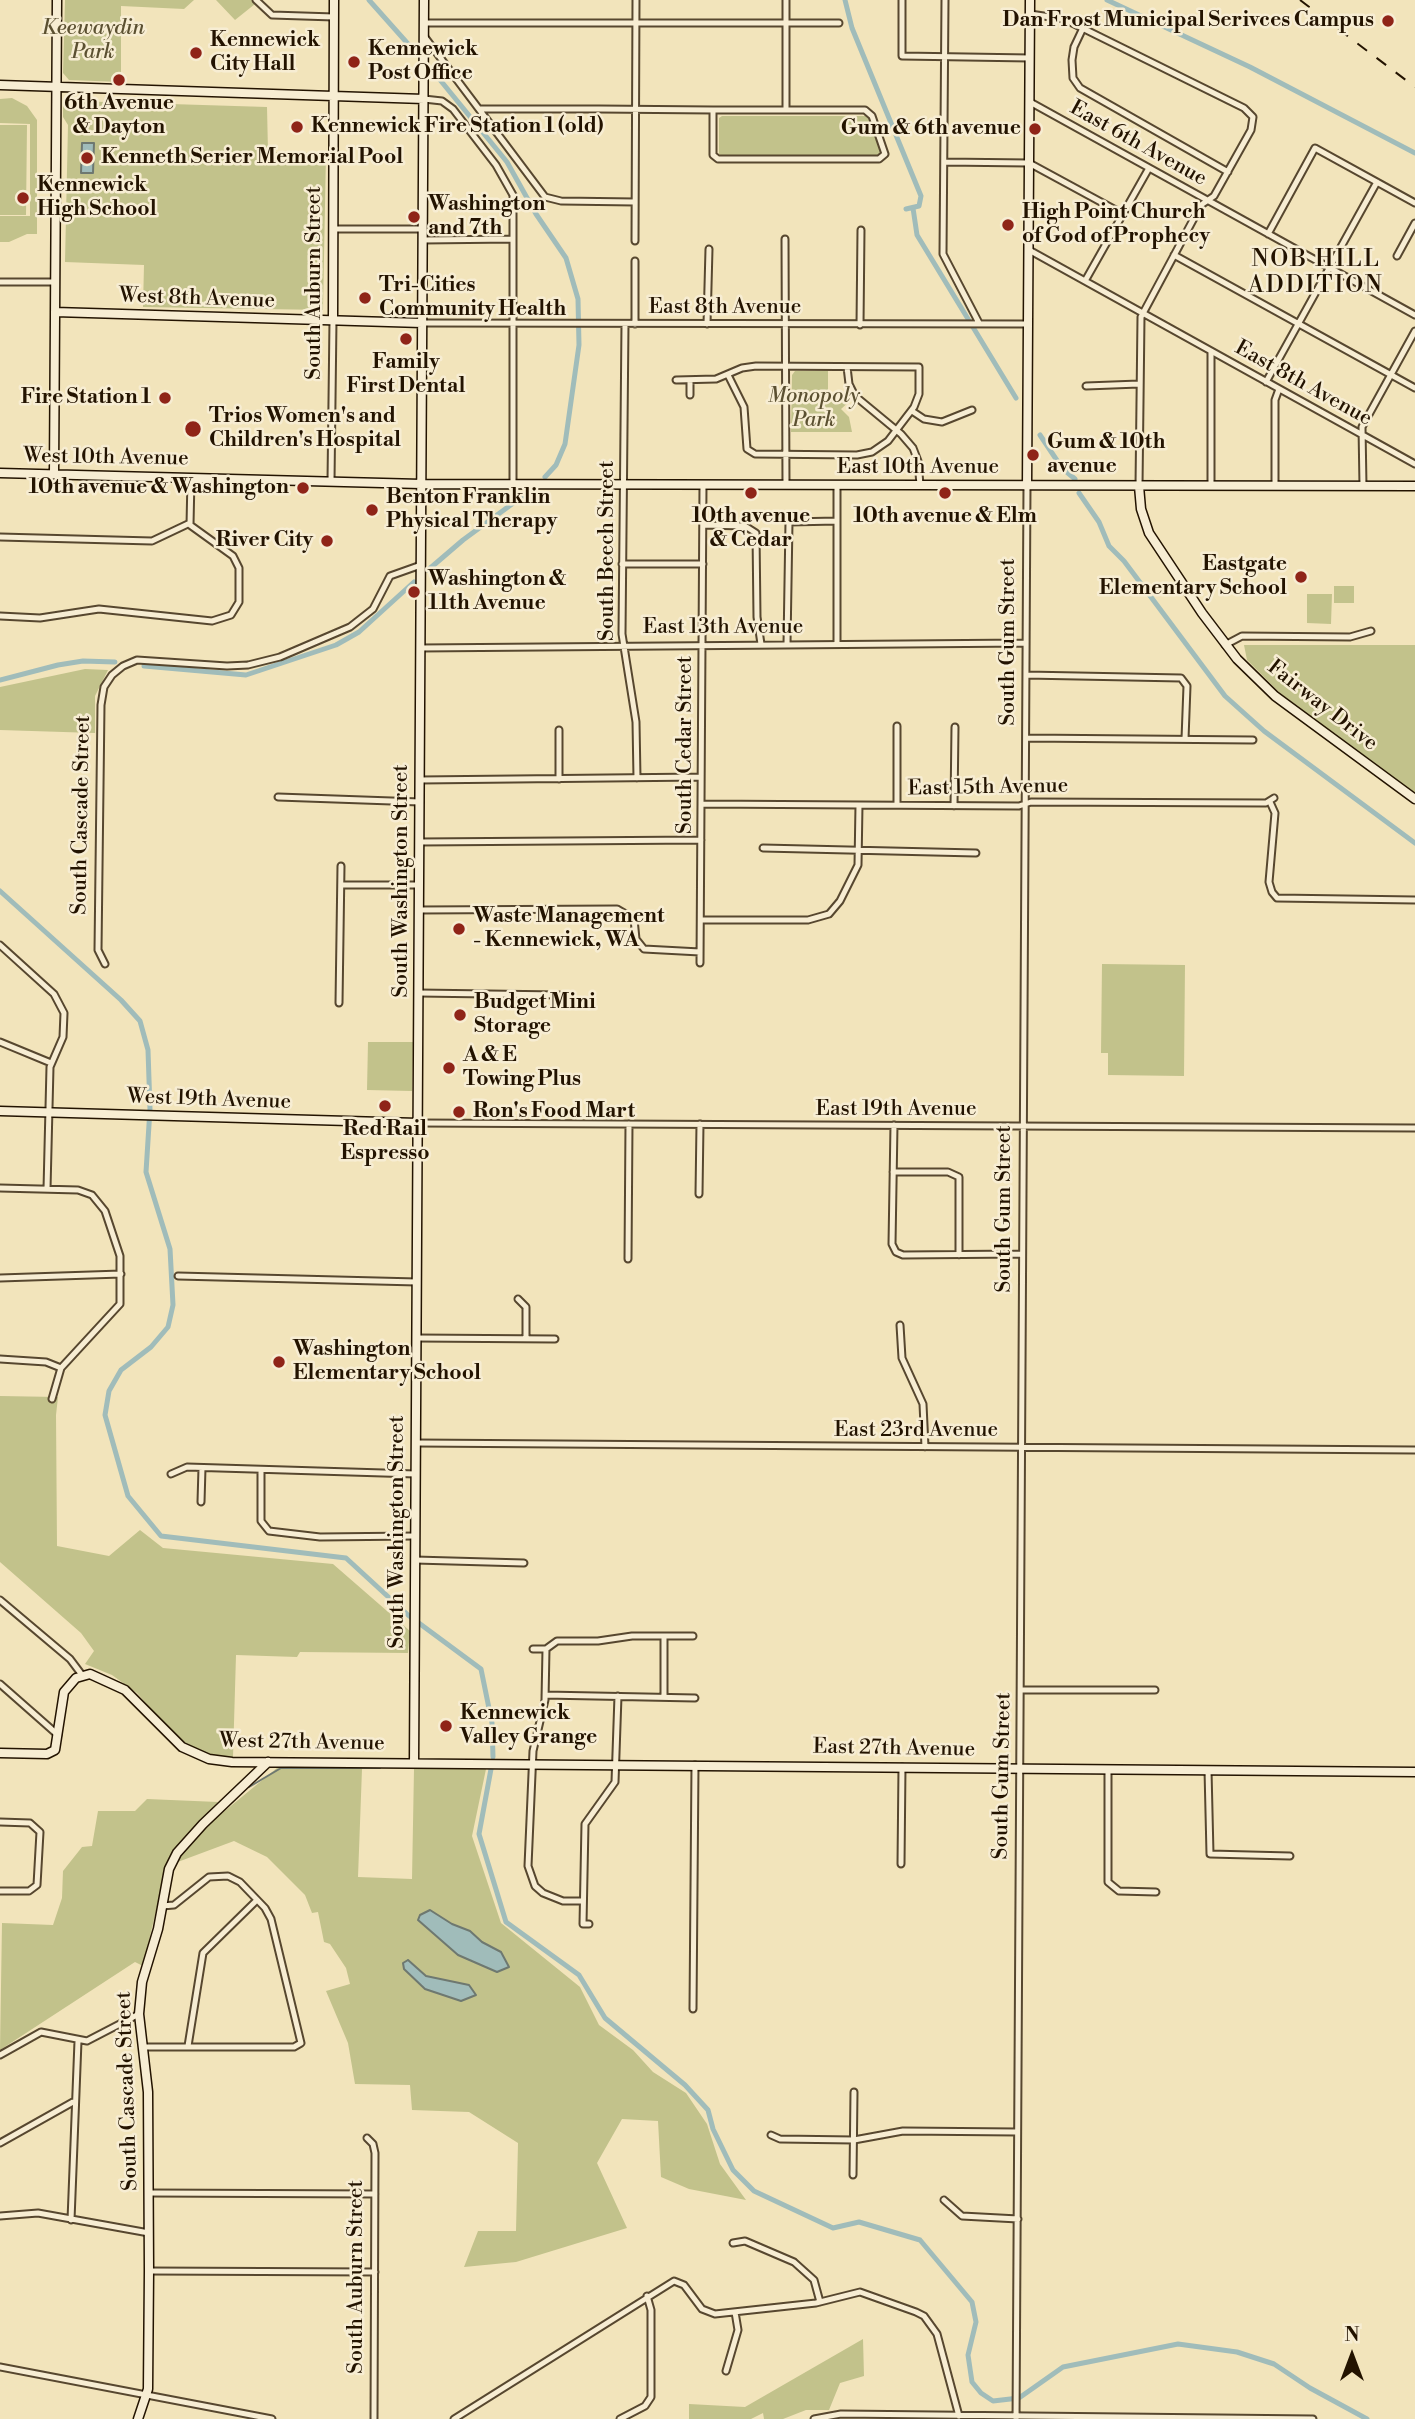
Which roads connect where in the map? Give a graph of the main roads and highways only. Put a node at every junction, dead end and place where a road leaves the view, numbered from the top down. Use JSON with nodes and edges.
{"nodes":[{"id":1,"x":57,"y":0,"type":"edge"},
{"id":2,"x":334,"y":0,"type":"edge"},
{"id":3,"x":424,"y":0,"type":"edge"},
{"id":4,"x":1030,"y":0,"type":"edge"},
{"id":5,"x":0,"y":85,"type":"edge"},
{"id":6,"x":56,"y":87,"type":"junction"},
{"id":7,"x":334,"y":94,"type":"junction"},
{"id":8,"x":424,"y":99,"type":"junction"},
{"id":9,"x":55,"y":313,"type":"junction"},
{"id":10,"x":332,"y":320,"type":"junction"},
{"id":11,"x":422,"y":323,"type":"junction"},
{"id":12,"x":0,"y":473,"type":"edge"},
{"id":13,"x":54,"y":474,"type":"junction"},
{"id":14,"x":421,"y":484,"type":"junction"},
{"id":15,"x":1027,"y":486,"type":"junction"},
{"id":16,"x":1139,"y":486,"type":"junction"},
{"id":17,"x":1415,"y":486,"type":"edge"},
{"id":18,"x":1415,"y":799,"type":"edge"},
{"id":19,"x":0,"y":1111,"type":"edge"},
{"id":20,"x":418,"y":1123,"type":"junction"},
{"id":21,"x":0,"y":1753,"type":"edge"},
{"id":22,"x":268,"y":1762,"type":"junction"},
{"id":23,"x":414,"y":1762,"type":"junction"},
{"id":24,"x":1415,"y":1772,"type":"edge"},
{"id":25,"x":138,"y":2419,"type":"edge"}],
"edges":[{"from":1,"to":6,"type":"main road"},
{"from":2,"to":7,"type":"main road","name":"South Auburn Street"},
{"from":3,"to":8,"type":"main road","name":"South Washington Street"},
{"from":4,"to":15,"type":"main road","name":"South Gum Street"},
{"from":5,"to":6,"type":"main road"},
{"from":6,"to":7,"type":"main road"},
{"from":6,"to":9,"type":"main road"},
{"from":7,"to":8,"type":"main road"},
{"from":7,"to":10,"type":"main road","name":"South Auburn Street"},
{"from":8,"to":11,"type":"main road","name":"South Washington Street"},
{"from":9,"to":10,"type":"main road","name":"West 8th Avenue"},
{"from":9,"to":13,"type":"main road"},
{"from":10,"to":11,"type":"main road","name":"West 8th Avenue"},
{"from":11,"to":14,"type":"main road","name":"South Washington Street"},
{"from":12,"to":13,"type":"main road","name":"West 10th Avenue"},
{"from":13,"to":14,"type":"main road","name":"West 10th Avenue"},
{"from":14,"to":15,"type":"main road","name":"East 10th Avenue"},
{"from":14,"to":20,"type":"main road","name":"South Washington Street"},
{"from":15,"to":16,"type":"main road","name":"East 10th Avenue"},
{"from":16,"to":17,"type":"main road","name":"East 10th Avenue"},
{"from":16,"to":18,"type":"main road","name":"Fairway Drive"},
{"from":19,"to":20,"type":"main road","name":"West 19th Avenue"},
{"from":20,"to":23,"type":"main road","name":"South Washington Street"},
{"from":21,"to":22,"type":"main road","name":"West 27th Avenue"},
{"from":22,"to":23,"type":"main road","name":"West 27th Avenue"},
{"from":22,"to":25,"type":"main road","name":"South Cascade Street"},
{"from":23,"to":24,"type":"main road","name":"East 27th Avenue"}]}
